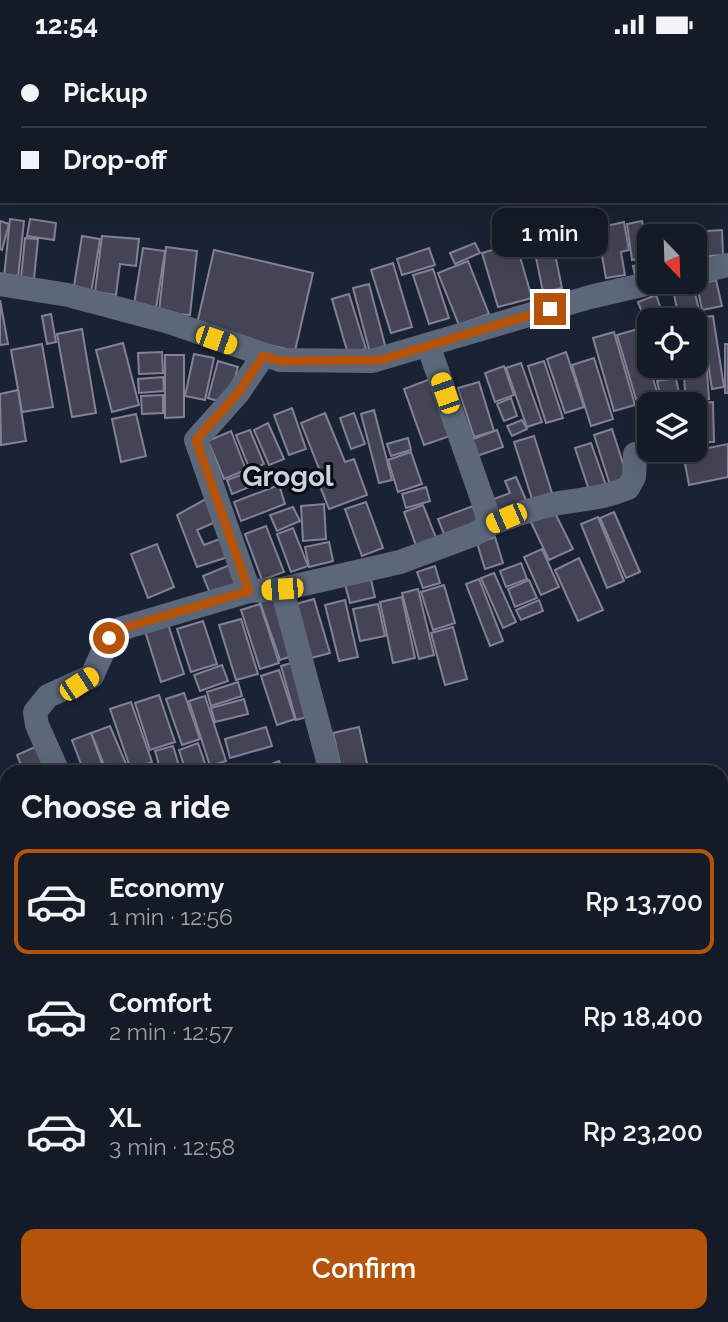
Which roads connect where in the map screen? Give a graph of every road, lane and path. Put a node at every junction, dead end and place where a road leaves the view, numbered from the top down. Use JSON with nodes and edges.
{"nodes":[{"id":1,"x":728,"y":265,"type":"edge"},
{"id":2,"x":707,"y":270,"type":"edge"},
{"id":3,"x":0,"y":284,"type":"edge"},
{"id":4,"x":637,"y":286,"type":"edge"},
{"id":5,"x":428,"y":345,"type":"junction"},
{"id":6,"x":263,"y":356,"type":"junction"},
{"id":7,"x":635,"y":454,"type":"dead end"},
{"id":8,"x":491,"y":524,"type":"junction"},
{"id":9,"x":282,"y":589,"type":"junction"},
{"id":10,"x":249,"y":591,"type":"junction"},
{"id":11,"x":55,"y":765,"type":"edge"},
{"id":12,"x":329,"y":765,"type":"edge"}],
"edges":[{"from":1,"to":2,"type":"street"},
{"from":3,"to":6,"type":"street"},
{"from":4,"to":5,"type":"street"},
{"from":5,"to":6,"type":"street"},
{"from":5,"to":8,"type":"street"},
{"from":6,"to":10,"type":"street"},
{"from":7,"to":8,"type":"street"},
{"from":8,"to":9,"type":"street"},
{"from":9,"to":10,"type":"street"},
{"from":9,"to":12,"type":"street"},
{"from":10,"to":11,"type":"street"}]}
